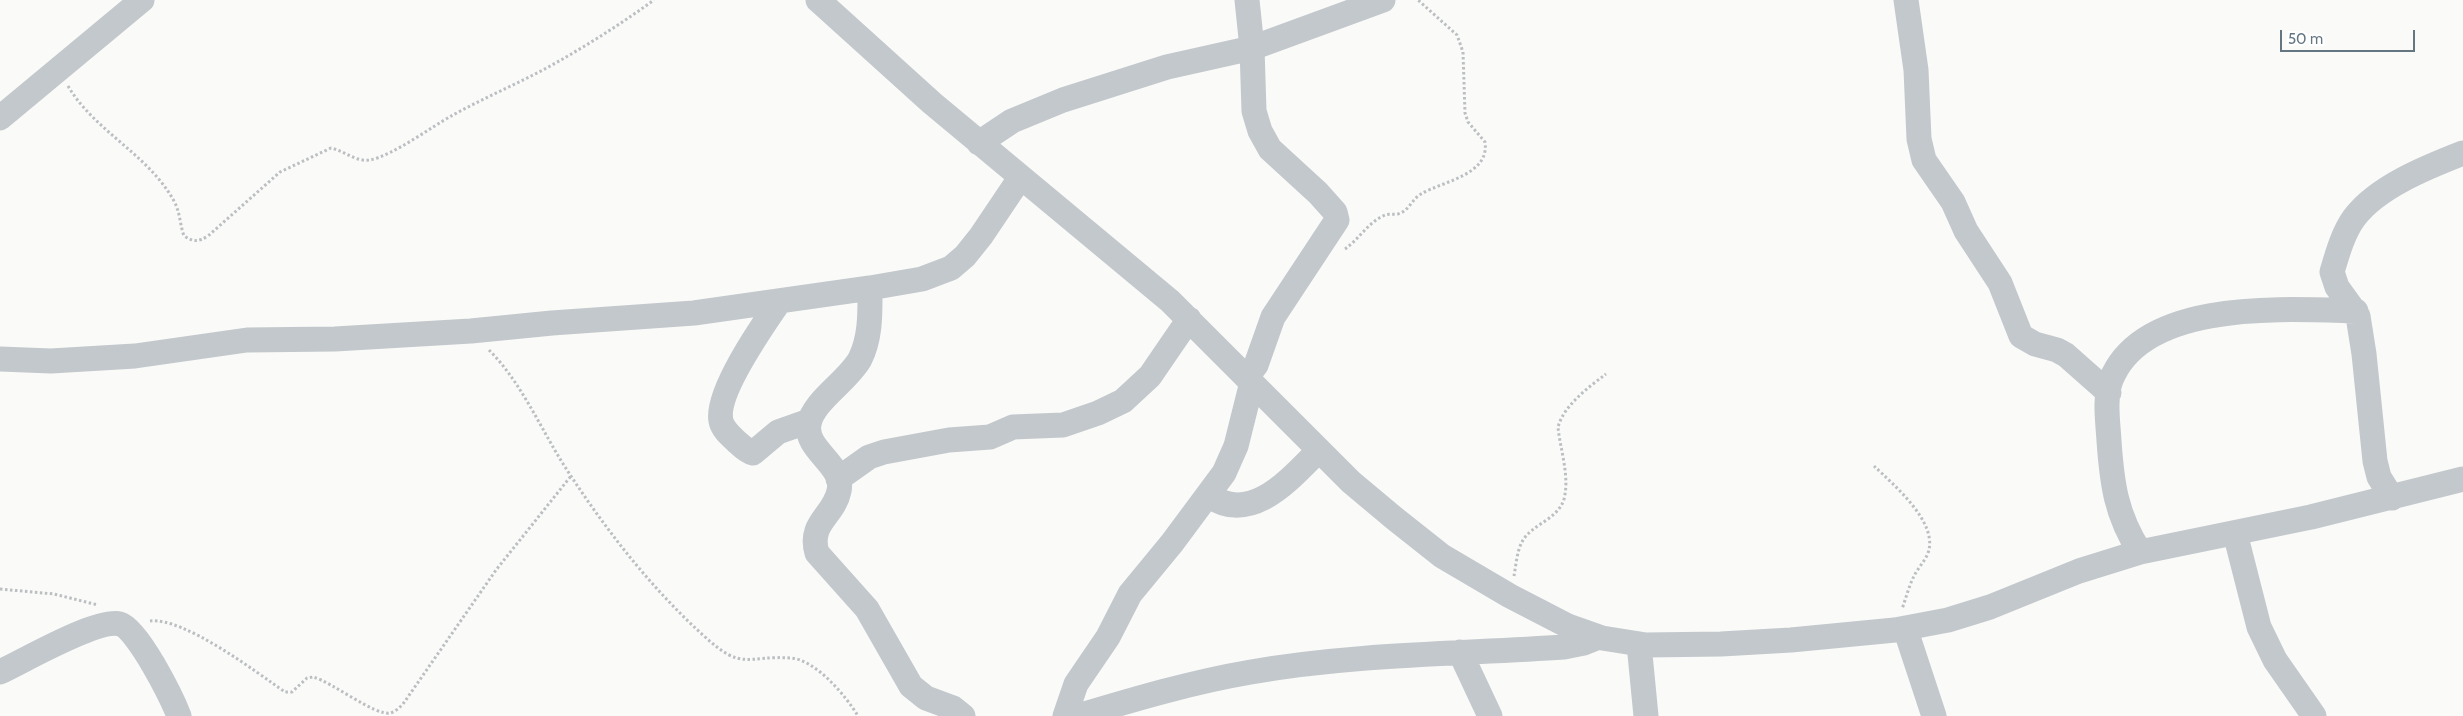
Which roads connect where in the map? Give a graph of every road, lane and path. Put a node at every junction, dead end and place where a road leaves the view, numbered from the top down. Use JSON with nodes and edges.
{"nodes":[{"id":1,"x":142,"y":0,"type":"edge"},
{"id":2,"x":654,"y":0,"type":"edge"},
{"id":3,"x":818,"y":0,"type":"edge"},
{"id":4,"x":1247,"y":0,"type":"edge"},
{"id":5,"x":1383,"y":0,"type":"edge"},
{"id":6,"x":1418,"y":0,"type":"edge"},
{"id":7,"x":1906,"y":0,"type":"edge"},
{"id":8,"x":1252,"y":48,"type":"junction"},
{"id":9,"x":58,"y":69,"type":"junction"},
{"id":10,"x":0,"y":118,"type":"edge"},
{"id":11,"x":979,"y":143,"type":"junction"},
{"id":12,"x":2463,"y":153,"type":"edge"},
{"id":13,"x":1020,"y":178,"type":"junction"},
{"id":14,"x":1341,"y":251,"type":"dead end"},
{"id":15,"x":870,"y":288,"type":"junction"},
{"id":16,"x":779,"y":302,"type":"junction"},
{"id":17,"x":2356,"y":311,"type":"junction"},
{"id":18,"x":1189,"y":319,"type":"junction"},
{"id":19,"x":471,"y":331,"type":"junction"},
{"id":20,"x":0,"y":359,"type":"edge"},
{"id":21,"x":1606,"y":374,"type":"dead end"},
{"id":22,"x":1250,"y":380,"type":"junction"},
{"id":23,"x":2109,"y":393,"type":"junction"},
{"id":24,"x":809,"y":421,"type":"junction"},
{"id":25,"x":1319,"y":450,"type":"junction"},
{"id":26,"x":1874,"y":466,"type":"dead end"},
{"id":27,"x":571,"y":476,"type":"junction"},
{"id":28,"x":838,"y":479,"type":"junction"},
{"id":29,"x":2463,"y":479,"type":"edge"},
{"id":30,"x":1208,"y":495,"type":"junction"},
{"id":31,"x":2392,"y":498,"type":"junction"},
{"id":32,"x":2235,"y":533,"type":"junction"},
{"id":33,"x":2140,"y":552,"type":"junction"},
{"id":34,"x":0,"y":589,"type":"edge"},
{"id":35,"x":1510,"y":596,"type":"junction"},
{"id":36,"x":114,"y":616,"type":"junction"},
{"id":37,"x":1900,"y":629,"type":"junction"},
{"id":38,"x":1599,"y":637,"type":"junction"},
{"id":39,"x":1639,"y":644,"type":"junction"},
{"id":40,"x":1460,"y":652,"type":"junction"},
{"id":41,"x":0,"y":672,"type":"edge"},
{"id":42,"x":388,"y":715,"type":"edge"},
{"id":43,"x":2310,"y":715,"type":"edge"},
{"id":44,"x":179,"y":716,"type":"edge"},
{"id":45,"x":858,"y":716,"type":"edge"},
{"id":46,"x":963,"y":716,"type":"edge"},
{"id":47,"x":1065,"y":716,"type":"edge"},
{"id":48,"x":1078,"y":716,"type":"edge"},
{"id":49,"x":1490,"y":716,"type":"edge"},
{"id":50,"x":1646,"y":716,"type":"edge"},
{"id":51,"x":1934,"y":716,"type":"edge"}],
"edges":[{"from":1,"to":9,"type":"street"},
{"from":2,"to":9,"type":"path"},
{"from":3,"to":11,"type":"street"},
{"from":4,"to":8,"type":"street"},
{"from":5,"to":8,"type":"street"},
{"from":6,"to":14,"type":"path"},
{"from":7,"to":23,"type":"street"},
{"from":8,"to":11,"type":"street"},
{"from":8,"to":22,"type":"street"},
{"from":9,"to":10,"type":"street"},
{"from":11,"to":13,"type":"street"},
{"from":12,"to":17,"type":"street"},
{"from":13,"to":15,"type":"street"},
{"from":13,"to":18,"type":"street"},
{"from":15,"to":16,"type":"street"},
{"from":15,"to":24,"type":"street"},
{"from":16,"to":19,"type":"street"},
{"from":16,"to":24,"type":"street"},
{"from":17,"to":23,"type":"street"},
{"from":17,"to":31,"type":"street"},
{"from":18,"to":22,"type":"street"},
{"from":18,"to":28,"type":"street"},
{"from":19,"to":20,"type":"street"},
{"from":19,"to":27,"type":"path"},
{"from":21,"to":35,"type":"path"},
{"from":22,"to":25,"type":"street"},
{"from":22,"to":30,"type":"street"},
{"from":23,"to":33,"type":"street"},
{"from":24,"to":28,"type":"street"},
{"from":25,"to":30,"type":"street"},
{"from":25,"to":35,"type":"street"},
{"from":26,"to":37,"type":"path"},
{"from":27,"to":42,"type":"path"},
{"from":27,"to":45,"type":"path"},
{"from":28,"to":46,"type":"street"},
{"from":29,"to":31,"type":"street"},
{"from":30,"to":47,"type":"street"},
{"from":31,"to":32,"type":"street"},
{"from":32,"to":33,"type":"street"},
{"from":32,"to":43,"type":"street"},
{"from":33,"to":37,"type":"street"},
{"from":34,"to":36,"type":"path"},
{"from":35,"to":38,"type":"street"},
{"from":36,"to":41,"type":"street"},
{"from":36,"to":42,"type":"path"},
{"from":36,"to":44,"type":"street"},
{"from":37,"to":39,"type":"street"},
{"from":37,"to":51,"type":"street"},
{"from":38,"to":39,"type":"street"},
{"from":38,"to":40,"type":"street"},
{"from":39,"to":50,"type":"street"},
{"from":40,"to":48,"type":"street"},
{"from":40,"to":49,"type":"street"}]}
